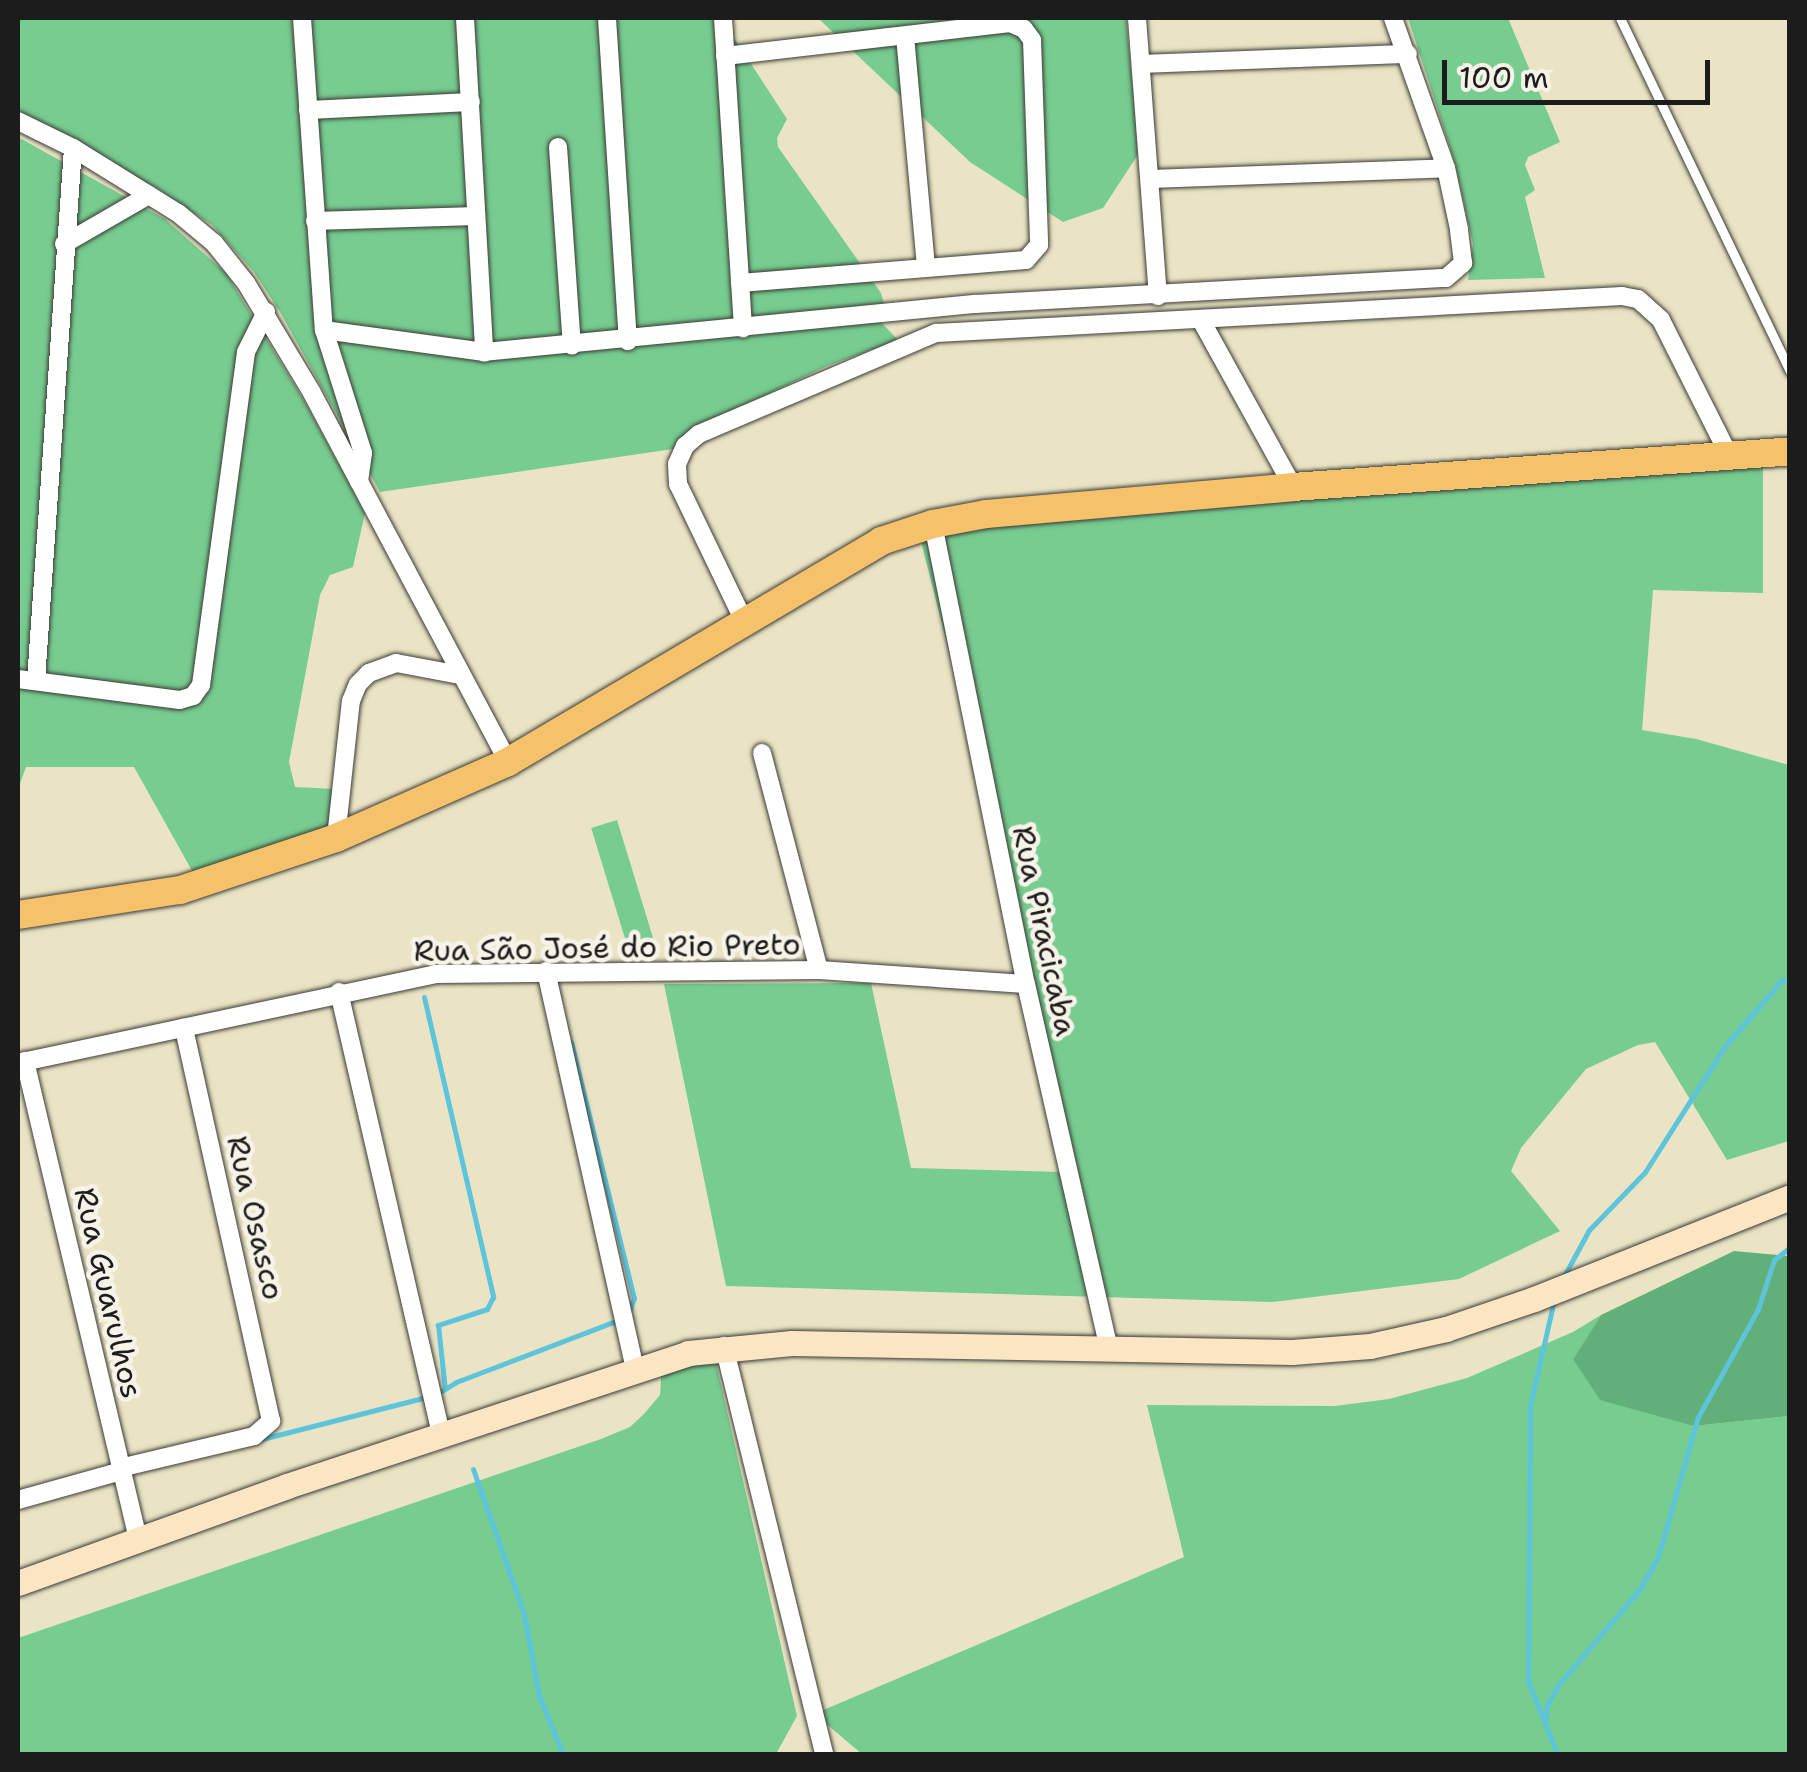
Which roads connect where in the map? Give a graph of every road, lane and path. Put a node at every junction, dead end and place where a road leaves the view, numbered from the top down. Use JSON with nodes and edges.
{"nodes":[{"id":1,"x":302,"y":18,"type":"edge"},
{"id":2,"x":465,"y":18,"type":"edge"},
{"id":3,"x":607,"y":18,"type":"edge"},
{"id":4,"x":723,"y":18,"type":"edge"},
{"id":5,"x":1137,"y":18,"type":"edge"},
{"id":6,"x":1393,"y":18,"type":"edge"},
{"id":7,"x":1620,"y":18,"type":"edge"},
{"id":8,"x":905,"y":36,"type":"junction"},
{"id":9,"x":1408,"y":54,"type":"junction"},
{"id":10,"x":725,"y":56,"type":"junction"},
{"id":11,"x":1144,"y":64,"type":"junction"},
{"id":12,"x":471,"y":102,"type":"junction"},
{"id":13,"x":308,"y":110,"type":"junction"},
{"id":14,"x":18,"y":120,"type":"edge"},
{"id":15,"x":558,"y":147,"type":"dead end"},
{"id":16,"x":72,"y":148,"type":"junction"},
{"id":17,"x":1446,"y":168,"type":"junction"},
{"id":18,"x":1152,"y":179,"type":"junction"},
{"id":19,"x":149,"y":195,"type":"junction"},
{"id":20,"x":475,"y":216,"type":"junction"},
{"id":21,"x":315,"y":221,"type":"junction"},
{"id":22,"x":64,"y":244,"type":"junction"},
{"id":23,"x":926,"y":266,"type":"junction"},
{"id":24,"x":740,"y":283,"type":"junction"},
{"id":25,"x":1158,"y":296,"type":"junction"},
{"id":26,"x":976,"y":304,"type":"junction"},
{"id":27,"x":266,"y":312,"type":"junction"},
{"id":28,"x":1200,"y":320,"type":"junction"},
{"id":29,"x":743,"y":328,"type":"junction"},
{"id":30,"x":324,"y":330,"type":"junction"},
{"id":31,"x":936,"y":333,"type":"junction"},
{"id":32,"x":628,"y":341,"type":"junction"},
{"id":33,"x":572,"y":346,"type":"junction"},
{"id":34,"x":484,"y":352,"type":"junction"},
{"id":35,"x":1790,"y":371,"type":"edge"},
{"id":36,"x":1790,"y":451,"type":"edge"},
{"id":37,"x":1730,"y":457,"type":"junction"},
{"id":38,"x":359,"y":482,"type":"junction"},
{"id":39,"x":1293,"y":487,"type":"junction"},
{"id":40,"x":933,"y":524,"type":"junction"},
{"id":41,"x":744,"y":621,"type":"junction"},
{"id":42,"x":461,"y":675,"type":"junction"},
{"id":43,"x":27,"y":680,"type":"edge"},
{"id":44,"x":762,"y":753,"type":"dead end"},
{"id":45,"x":508,"y":762,"type":"junction"},
{"id":46,"x":336,"y":838,"type":"junction"},
{"id":47,"x":18,"y":915,"type":"edge"},
{"id":48,"x":819,"y":970,"type":"junction"},
{"id":49,"x":546,"y":971,"type":"junction"},
{"id":50,"x":1026,"y":984,"type":"junction"},
{"id":51,"x":339,"y":992,"type":"junction"},
{"id":52,"x":184,"y":1027,"type":"junction"},
{"id":53,"x":21,"y":1062,"type":"edge"},
{"id":54,"x":1790,"y":1197,"type":"edge"},
{"id":55,"x":724,"y":1346,"type":"junction"},
{"id":56,"x":1108,"y":1348,"type":"junction"},
{"id":57,"x":635,"y":1369,"type":"junction"},
{"id":58,"x":441,"y":1434,"type":"junction"},
{"id":59,"x":121,"y":1470,"type":"junction"},
{"id":60,"x":18,"y":1500,"type":"edge"},
{"id":61,"x":138,"y":1538,"type":"junction"},
{"id":62,"x":18,"y":1583,"type":"edge"},
{"id":63,"x":824,"y":1754,"type":"edge"}],
"edges":[{"from":1,"to":13,"type":"street"},
{"from":2,"to":12,"type":"street"},
{"from":3,"to":32,"type":"street"},
{"from":4,"to":10,"type":"street"},
{"from":5,"to":11,"type":"street"},
{"from":6,"to":9,"type":"street"},
{"from":7,"to":35,"type":"lane"},
{"from":8,"to":10,"type":"street"},
{"from":8,"to":23,"type":"street"},
{"from":8,"to":23,"type":"street"},
{"from":9,"to":11,"type":"street"},
{"from":9,"to":17,"type":"street"},
{"from":10,"to":24,"type":"street"},
{"from":11,"to":18,"type":"street"},
{"from":12,"to":13,"type":"street"},
{"from":12,"to":20,"type":"street"},
{"from":13,"to":21,"type":"street"},
{"from":14,"to":16,"type":"street"},
{"from":15,"to":33,"type":"street"},
{"from":16,"to":19,"type":"street"},
{"from":16,"to":22,"type":"street"},
{"from":17,"to":18,"type":"street"},
{"from":17,"to":25,"type":"street"},
{"from":18,"to":25,"type":"street"},
{"from":19,"to":22,"type":"street"},
{"from":19,"to":27,"type":"street"},
{"from":20,"to":21,"type":"street"},
{"from":20,"to":34,"type":"street"},
{"from":21,"to":30,"type":"street"},
{"from":22,"to":43,"type":"street"},
{"from":23,"to":24,"type":"street"},
{"from":24,"to":29,"type":"street"},
{"from":25,"to":26,"type":"street"},
{"from":26,"to":29,"type":"street"},
{"from":26,"to":31,"type":"street"},
{"from":27,"to":38,"type":"street"},
{"from":27,"to":43,"type":"street"},
{"from":28,"to":31,"type":"street"},
{"from":28,"to":37,"type":"street"},
{"from":28,"to":39,"type":"street"},
{"from":29,"to":32,"type":"street"},
{"from":30,"to":34,"type":"street"},
{"from":30,"to":38,"type":"street"},
{"from":31,"to":41,"type":"street"},
{"from":32,"to":33,"type":"street"},
{"from":33,"to":34,"type":"street"},
{"from":36,"to":37,"type":"main road"},
{"from":37,"to":39,"type":"main road"},
{"from":38,"to":42,"type":"street"},
{"from":39,"to":40,"type":"main road"},
{"from":40,"to":41,"type":"main road"},
{"from":40,"to":50,"type":"street","name":"Rua Piracicaba"},
{"from":41,"to":45,"type":"main road"},
{"from":42,"to":45,"type":"street"},
{"from":42,"to":46,"type":"street"},
{"from":44,"to":48,"type":"street"},
{"from":45,"to":46,"type":"main road"},
{"from":46,"to":47,"type":"main road"},
{"from":48,"to":49,"type":"street","name":"Rua São José do Rio Preto"},
{"from":48,"to":50,"type":"street","name":"Rua São José do Rio Preto"},
{"from":49,"to":51,"type":"street","name":"Rua São José do Rio Preto"},
{"from":49,"to":57,"type":"street"},
{"from":50,"to":56,"type":"street","name":"Rua Piracicaba"},
{"from":51,"to":52,"type":"street","name":"Rua São José do Rio Preto"},
{"from":51,"to":58,"type":"street"},
{"from":52,"to":53,"type":"street","name":"Rua São José do Rio Preto"},
{"from":52,"to":59,"type":"street","name":"Rua Osasco"},
{"from":53,"to":59,"type":"street","name":"Rua Guarulhos"},
{"from":54,"to":56,"type":"main road"},
{"from":55,"to":56,"type":"main road"},
{"from":55,"to":57,"type":"main road"},
{"from":55,"to":63,"type":"street"},
{"from":57,"to":58,"type":"main road"},
{"from":58,"to":61,"type":"main road"},
{"from":59,"to":60,"type":"street"},
{"from":59,"to":61,"type":"street","name":"Rua Guarulhos"},
{"from":61,"to":62,"type":"main road"}]}
